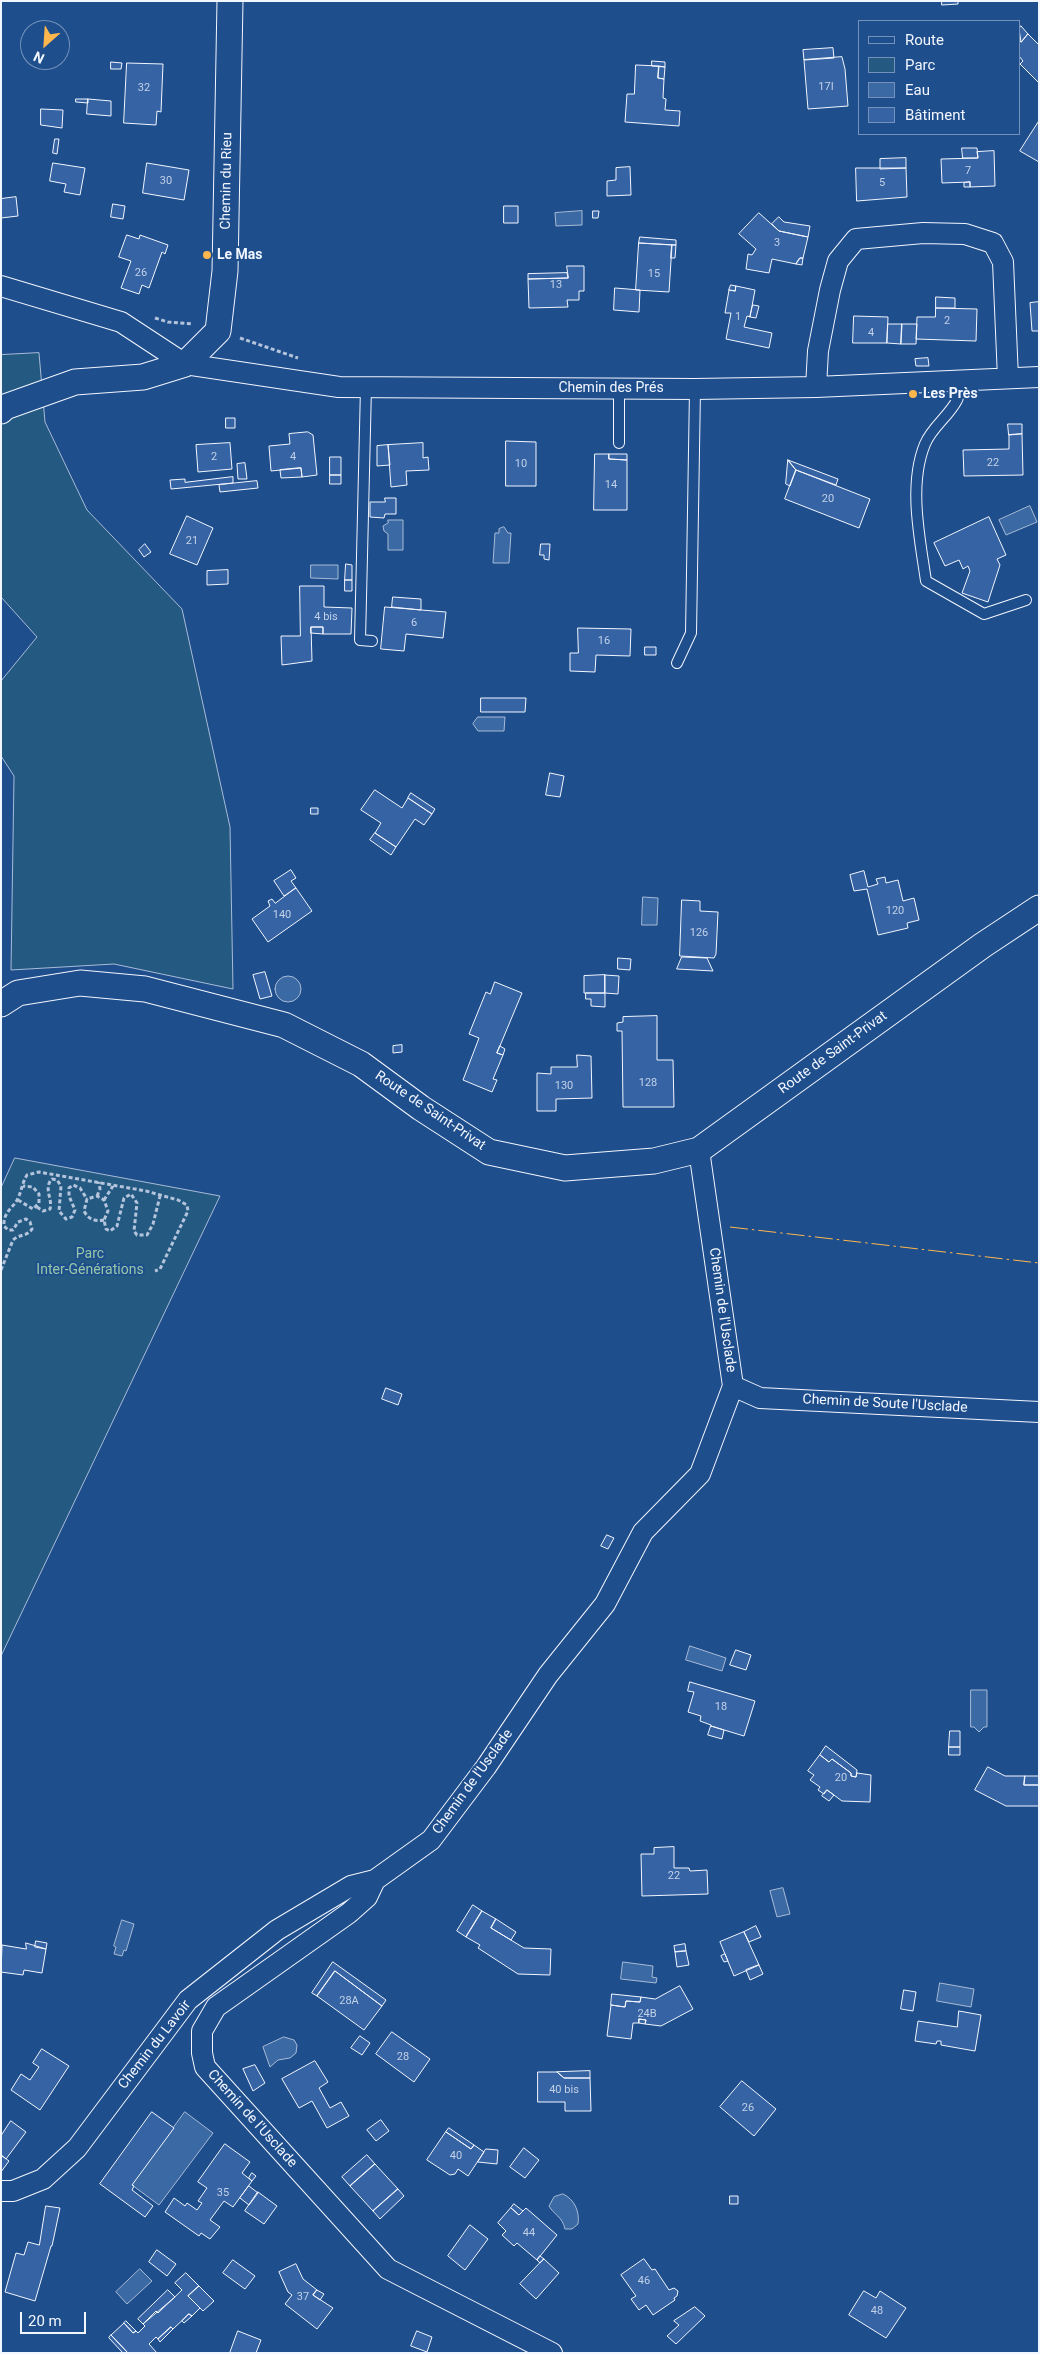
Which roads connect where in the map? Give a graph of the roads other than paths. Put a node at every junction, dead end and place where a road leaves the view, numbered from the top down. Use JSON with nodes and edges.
{"nodes":[{"id":1,"x":230,"y":1,"type":"edge"},
{"id":2,"x":1,"y":286,"type":"edge"},
{"id":3,"x":185,"y":364,"type":"junction"},
{"id":4,"x":1039,"y":377,"type":"edge"},
{"id":5,"x":1008,"y":378,"type":"junction"},
{"id":6,"x":958,"y":381,"type":"junction"},
{"id":7,"x":366,"y":387,"type":"junction"},
{"id":8,"x":816,"y":387,"type":"junction"},
{"id":9,"x":619,"y":388,"type":"junction"},
{"id":10,"x":696,"y":389,"type":"junction"},
{"id":11,"x":1,"y":411,"type":"edge"},
{"id":12,"x":619,"y":443,"type":"dead end"},
{"id":13,"x":1026,"y":600,"type":"dead end"},
{"id":14,"x":372,"y":641,"type":"dead end"},
{"id":15,"x":677,"y":663,"type":"dead end"},
{"id":16,"x":1039,"y":908,"type":"edge"},
{"id":17,"x":1,"y":1004,"type":"edge"},
{"id":18,"x":699,"y":1150,"type":"junction"},
{"id":19,"x":733,"y":1386,"type":"junction"},
{"id":20,"x":1039,"y":1412,"type":"edge"},
{"id":21,"x":375,"y":1880,"type":"junction"},
{"id":22,"x":1,"y":2191,"type":"edge"},
{"id":23,"x":552,"y":2353,"type":"edge"}],
"edges":[{"from":1,"to":3,"type":"street","name":"Chemin du Rieu"},
{"from":2,"to":3,"type":"street"},
{"from":3,"to":7,"type":"street","name":"Chemin des Prés"},
{"from":3,"to":11,"type":"street"},
{"from":4,"to":5,"type":"street","name":"Chemin des Prés"},
{"from":5,"to":6,"type":"street","name":"Chemin des Prés"},
{"from":5,"to":8,"type":"street"},
{"from":6,"to":8,"type":"street","name":"Chemin des Prés"},
{"from":6,"to":13,"type":"lane"},
{"from":7,"to":9,"type":"street","name":"Chemin des Prés"},
{"from":7,"to":14,"type":"lane"},
{"from":8,"to":10,"type":"street","name":"Chemin des Prés"},
{"from":9,"to":10,"type":"street","name":"Chemin des Prés"},
{"from":9,"to":12,"type":"lane"},
{"from":10,"to":15,"type":"lane"},
{"from":16,"to":18,"type":"street","name":"Route de Saint-Privat"},
{"from":17,"to":18,"type":"street","name":"Route de Saint-Privat"},
{"from":18,"to":19,"type":"street","name":"Chemin de l'Usclade"},
{"from":19,"to":20,"type":"street","name":"Chemin de Soute l'Usclade"},
{"from":19,"to":21,"type":"street","name":"Chemin de l'Usclade"},
{"from":21,"to":22,"type":"street","name":"Chemin du Lavoir"},
{"from":21,"to":23,"type":"street","name":"Chemin de l'Usclade"}]}
